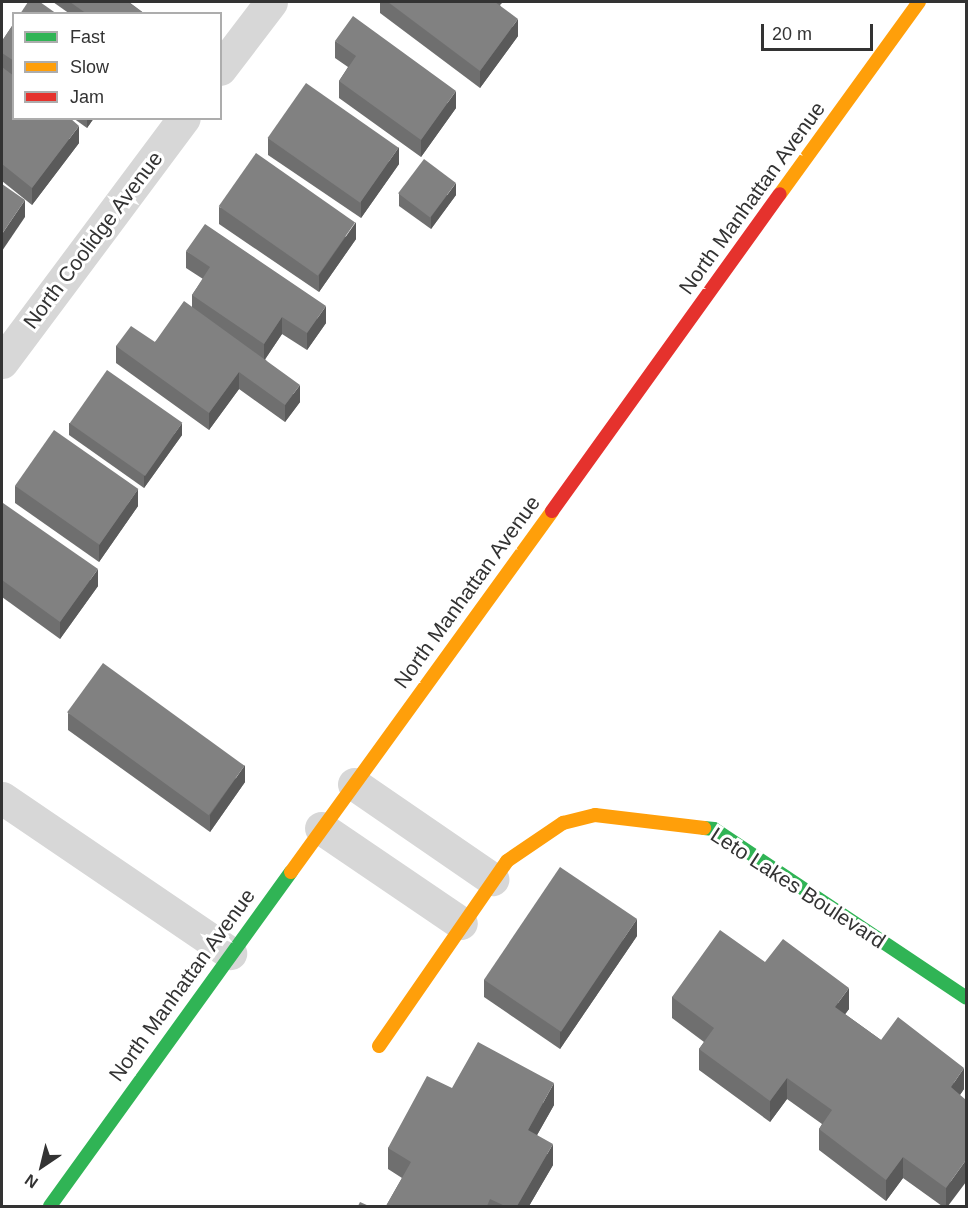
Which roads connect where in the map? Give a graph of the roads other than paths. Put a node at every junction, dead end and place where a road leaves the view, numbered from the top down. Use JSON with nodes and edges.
{"nodes":[{"id":1,"x":271,"y":2,"type":"edge"},
{"id":2,"x":919,"y":2,"type":"edge"},
{"id":3,"x":222,"y":66,"type":"edge"},
{"id":4,"x":183,"y":120,"type":"edge"},
{"id":5,"x":2,"y":362,"type":"edge"},
{"id":6,"x":354,"y":784,"type":"junction"},
{"id":7,"x":2,"y":798,"type":"edge"},
{"id":8,"x":321,"y":828,"type":"junction"},
{"id":9,"x":492,"y":879,"type":"junction"},
{"id":10,"x":461,"y":923,"type":"junction"},
{"id":11,"x":230,"y":953,"type":"junction"},
{"id":12,"x":966,"y":998,"type":"edge"},
{"id":13,"x":379,"y":1046,"type":"dead end"},
{"id":14,"x":50,"y":1206,"type":"edge"}],
"edges":[{"from":1,"to":3,"type":"street"},
{"from":2,"to":6,"type":"street","name":"North Manhattan Avenue"},
{"from":4,"to":5,"type":"street","name":"North Coolidge Avenue"},
{"from":6,"to":8,"type":"street","name":"North Manhattan Avenue"},
{"from":6,"to":9,"type":"street"},
{"from":7,"to":11,"type":"street"},
{"from":8,"to":10,"type":"street"},
{"from":8,"to":11,"type":"street","name":"North Manhattan Avenue"},
{"from":9,"to":10,"type":"street","name":"Leto Lakes Boulevard"},
{"from":9,"to":12,"type":"street","name":"Leto Lakes Boulevard"},
{"from":10,"to":13,"type":"street","name":"Leto Lakes Boulevard"},
{"from":11,"to":14,"type":"street","name":"North Manhattan Avenue"}]}
